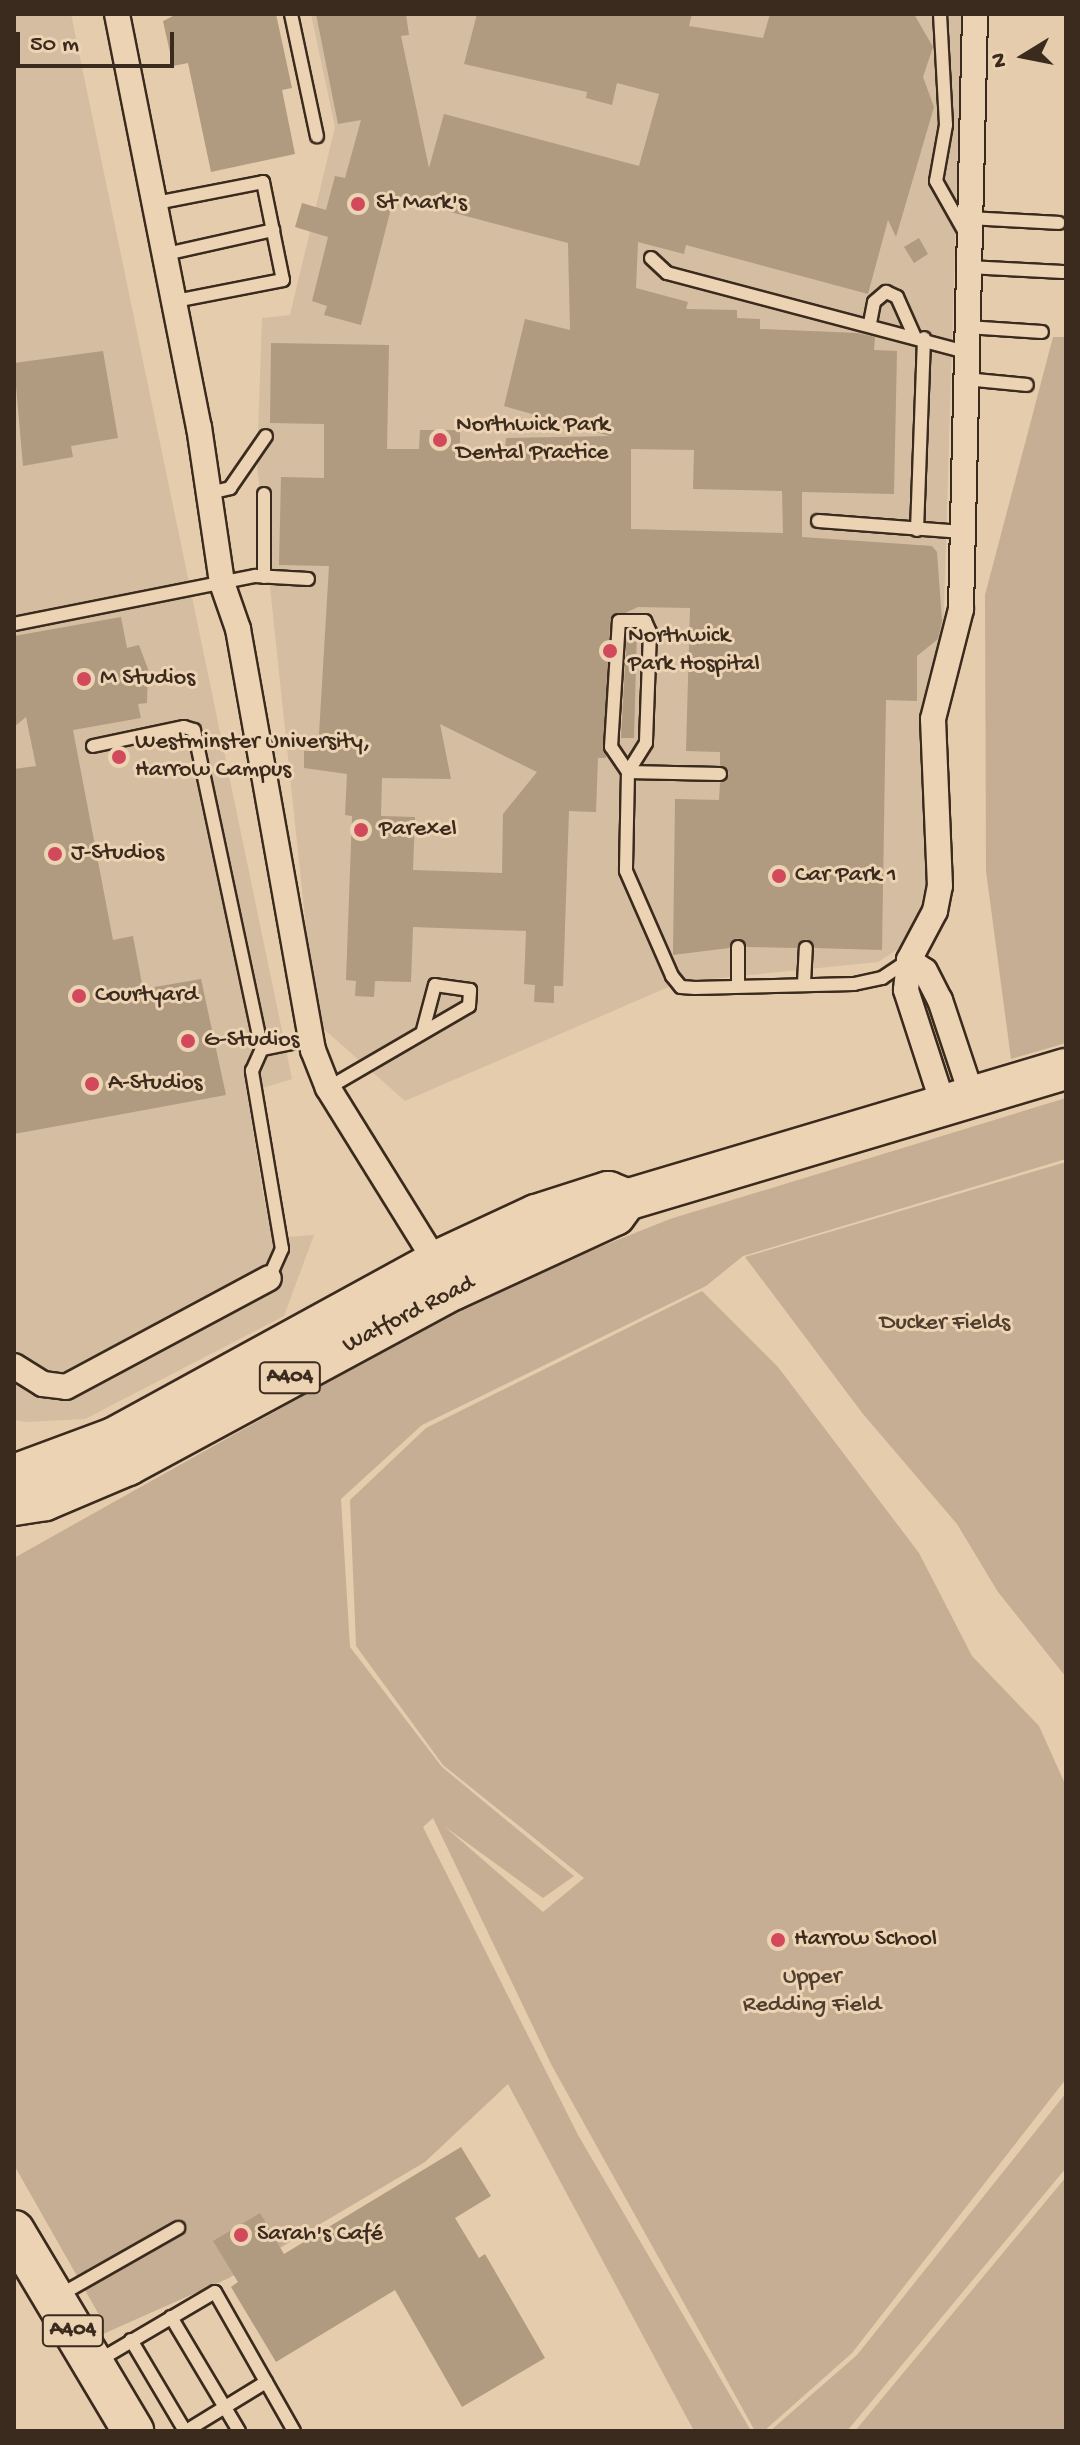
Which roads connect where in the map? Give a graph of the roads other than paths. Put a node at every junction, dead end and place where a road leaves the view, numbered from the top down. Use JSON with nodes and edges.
{"nodes":[{"id":1,"x":117,"y":14,"type":"edge"},
{"id":2,"x":291,"y":14,"type":"edge"},
{"id":3,"x":940,"y":14,"type":"edge"},
{"id":4,"x":975,"y":14,"type":"edge"},
{"id":5,"x":317,"y":136,"type":"dead end"},
{"id":6,"x":156,"y":203,"type":"junction"},
{"id":7,"x":1059,"y":223,"type":"dead end"},
{"id":8,"x":970,"y":229,"type":"junction"},
{"id":9,"x":273,"y":230,"type":"junction"},
{"id":10,"x":166,"y":254,"type":"junction"},
{"id":11,"x":651,"y":258,"type":"dead end"},
{"id":12,"x":968,"y":267,"type":"junction"},
{"id":13,"x":1063,"y":272,"type":"dead end"},
{"id":14,"x":176,"y":301,"type":"junction"},
{"id":15,"x":870,"y":323,"type":"junction"},
{"id":16,"x":967,"y":327,"type":"junction"},
{"id":17,"x":1042,"y":332,"type":"dead end"},
{"id":18,"x":919,"y":336,"type":"junction"},
{"id":19,"x":966,"y":352,"type":"junction"},
{"id":20,"x":966,"y":379,"type":"junction"},
{"id":21,"x":1027,"y":385,"type":"dead end"},
{"id":22,"x":266,"y":436,"type":"dead end"},
{"id":23,"x":205,"y":494,"type":"junction"},
{"id":24,"x":264,"y":494,"type":"dead end"},
{"id":25,"x":818,"y":521,"type":"dead end"},
{"id":26,"x":917,"y":530,"type":"junction"},
{"id":27,"x":960,"y":532,"type":"junction"},
{"id":28,"x":264,"y":577,"type":"junction"},
{"id":29,"x":308,"y":579,"type":"dead end"},
{"id":30,"x":222,"y":583,"type":"junction"},
{"id":31,"x":14,"y":624,"type":"edge"},
{"id":32,"x":93,"y":746,"type":"dead end"},
{"id":33,"x":628,"y":772,"type":"junction"},
{"id":34,"x":720,"y":774,"type":"dead end"},
{"id":35,"x":738,"y":947,"type":"dead end"},
{"id":36,"x":806,"y":948,"type":"dead end"},
{"id":37,"x":909,"y":960,"type":"junction"},
{"id":38,"x":738,"y":983,"type":"junction"},
{"id":39,"x":804,"y":983,"type":"junction"},
{"id":40,"x":423,"y":1030,"type":"junction"},
{"id":41,"x":311,"y":1039,"type":"junction"},
{"id":42,"x":262,"y":1049,"type":"junction"},
{"id":43,"x":1066,"y":1069,"type":"edge"},
{"id":44,"x":328,"y":1088,"type":"junction"},
{"id":45,"x":957,"y":1100,"type":"junction"},
{"id":46,"x":444,"y":1276,"type":"junction"},
{"id":47,"x":269,"y":1278,"type":"joint"},
{"id":48,"x":14,"y":1366,"type":"edge"},
{"id":49,"x":14,"y":1475,"type":"edge"},
{"id":50,"x":14,"y":1505,"type":"edge"},
{"id":51,"x":178,"y":2228,"type":"dead end"},
{"id":52,"x":14,"y":2231,"type":"edge"},
{"id":53,"x":54,"y":2299,"type":"junction"},
{"id":54,"x":171,"y":2317,"type":"junction"},
{"id":55,"x":131,"y":2340,"type":"junction"},
{"id":56,"x":93,"y":2363,"type":"junction"},
{"id":57,"x":266,"y":2382,"type":"junction"},
{"id":58,"x":225,"y":2408,"type":"junction"},
{"id":59,"x":133,"y":2431,"type":"edge"},
{"id":60,"x":186,"y":2431,"type":"edge"},
{"id":61,"x":239,"y":2431,"type":"edge"},
{"id":62,"x":294,"y":2431,"type":"edge"}],
"edges":[{"from":1,"to":6,"type":"street"},
{"from":2,"to":5,"type":"lane"},
{"from":3,"to":8,"type":"lane"},
{"from":4,"to":8,"type":"street"},
{"from":6,"to":9,"type":"lane"},
{"from":6,"to":10,"type":"street"},
{"from":7,"to":8,"type":"lane"},
{"from":8,"to":12,"type":"street"},
{"from":9,"to":10,"type":"lane"},
{"from":9,"to":14,"type":"lane"},
{"from":10,"to":14,"type":"street"},
{"from":11,"to":15,"type":"lane"},
{"from":12,"to":13,"type":"lane"},
{"from":12,"to":16,"type":"street"},
{"from":14,"to":23,"type":"street"},
{"from":15,"to":18,"type":"lane"},
{"from":15,"to":18,"type":"lane"},
{"from":16,"to":17,"type":"lane"},
{"from":16,"to":19,"type":"street"},
{"from":18,"to":19,"type":"lane"},
{"from":18,"to":26,"type":"lane"},
{"from":19,"to":20,"type":"street"},
{"from":20,"to":21,"type":"lane"},
{"from":20,"to":27,"type":"street"},
{"from":22,"to":23,"type":"lane"},
{"from":23,"to":30,"type":"street"},
{"from":24,"to":28,"type":"lane"},
{"from":25,"to":26,"type":"lane"},
{"from":26,"to":27,"type":"lane"},
{"from":27,"to":37,"type":"street"},
{"from":28,"to":29,"type":"lane"},
{"from":28,"to":30,"type":"lane"},
{"from":30,"to":31,"type":"lane"},
{"from":30,"to":41,"type":"street"},
{"from":32,"to":42,"type":"lane"},
{"from":33,"to":33,"type":"lane"},
{"from":33,"to":34,"type":"lane"},
{"from":33,"to":38,"type":"lane"},
{"from":35,"to":38,"type":"lane"},
{"from":36,"to":39,"type":"lane"},
{"from":37,"to":39,"type":"lane"},
{"from":37,"to":45,"type":"street"},
{"from":38,"to":39,"type":"lane"},
{"from":40,"to":40,"type":"lane"},
{"from":40,"to":44,"type":"lane"},
{"from":41,"to":42,"type":"lane"},
{"from":41,"to":44,"type":"street"},
{"from":42,"to":47,"type":"lane"},
{"from":43,"to":45,"type":"main road","name":"Watford Road","number":"A404"},
{"from":44,"to":46,"type":"street"},
{"from":45,"to":46,"type":"main road","name":"Watford Road","number":"A404"},
{"from":46,"to":49,"type":"main road","name":"Watford Road","number":"A404"},
{"from":46,"to":50,"type":"main road","name":"Watford Road","number":"A404"},
{"from":47,"to":48,"type":"street"},
{"from":51,"to":53,"type":"lane"},
{"from":52,"to":53,"type":"main road","number":"A404"},
{"from":53,"to":56,"type":"main road","number":"A404"},
{"from":54,"to":55,"type":"lane"},
{"from":54,"to":57,"type":"lane"},
{"from":54,"to":58,"type":"lane"},
{"from":55,"to":56,"type":"lane"},
{"from":55,"to":60,"type":"lane"},
{"from":56,"to":59,"type":"main road","number":"A404"},
{"from":57,"to":58,"type":"lane"},
{"from":57,"to":62,"type":"lane"},
{"from":58,"to":60,"type":"lane"},
{"from":58,"to":61,"type":"lane"}]}
